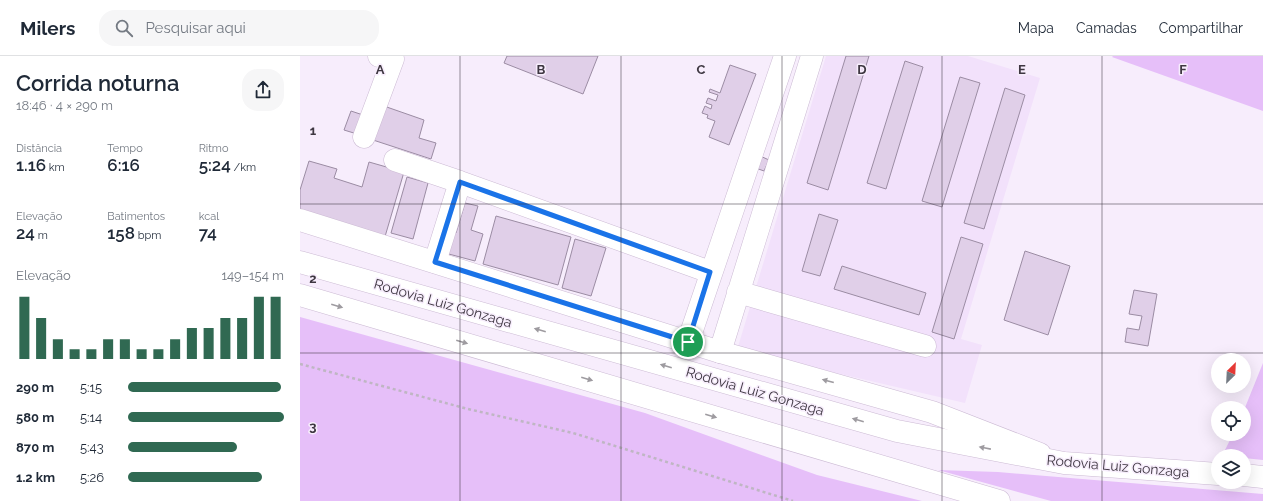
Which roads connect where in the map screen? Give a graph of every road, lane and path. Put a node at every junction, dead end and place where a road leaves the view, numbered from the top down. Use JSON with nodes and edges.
{"nodes":[{"id":1,"x":379,"y":56,"type":"edge"},
{"id":2,"x":785,"y":56,"type":"edge"},
{"id":3,"x":812,"y":56,"type":"edge"},
{"id":4,"x":364,"y":137,"type":"dead end"},
{"id":5,"x":395,"y":160,"type":"dead end"},
{"id":6,"x":460,"y":182,"type":"junction"},
{"id":7,"x":300,"y":220,"type":"edge"},
{"id":8,"x":300,"y":262,"type":"edge"},
{"id":9,"x":435,"y":262,"type":"junction"},
{"id":10,"x":710,"y":272,"type":"junction"},
{"id":11,"x":738,"y":292,"type":"junction"},
{"id":12,"x":300,"y":295,"type":"edge"},
{"id":13,"x":688,"y":342,"type":"junction"},
{"id":14,"x":925,"y":346,"type":"dead end"},
{"id":15,"x":720,"y":352,"type":"junction"},
{"id":16,"x":300,"y":364,"type":"edge"},
{"id":17,"x":1064,"y":464,"type":"junction"},
{"id":18,"x":1211,"y":474,"type":"edge"},
{"id":19,"x":1251,"y":476,"type":"edge"},
{"id":20,"x":1263,"y":477,"type":"edge"},
{"id":21,"x":793,"y":501,"type":"edge"},
{"id":22,"x":1000,"y":501,"type":"edge"}],
"edges":[{"from":1,"to":4,"type":"main road"},
{"from":2,"to":10,"type":"main road"},
{"from":3,"to":11,"type":"main road"},
{"from":5,"to":6,"type":"main road"},
{"from":6,"to":9,"type":"main road"},
{"from":6,"to":10,"type":"main road"},
{"from":7,"to":9,"type":"main road"},
{"from":17,"to":8,"type":"main road","name":"Rodovia Luiz Gonzaga","one_way":true},
{"from":9,"to":13,"type":"main road"},
{"from":10,"to":13,"type":"main road"},
{"from":11,"to":14,"type":"main road"},
{"from":11,"to":15,"type":"main road"},
{"from":12,"to":22,"type":"main road","one_way":true},
{"from":13,"to":15,"type":"main road"},
{"from":17,"to":15,"type":"main road","one_way":true},
{"from":16,"to":21,"type":"path"},
{"from":17,"to":18,"type":"main road","name":"Rodovia Luiz Gonzaga"},
{"from":19,"to":20,"type":"main road"}]}
